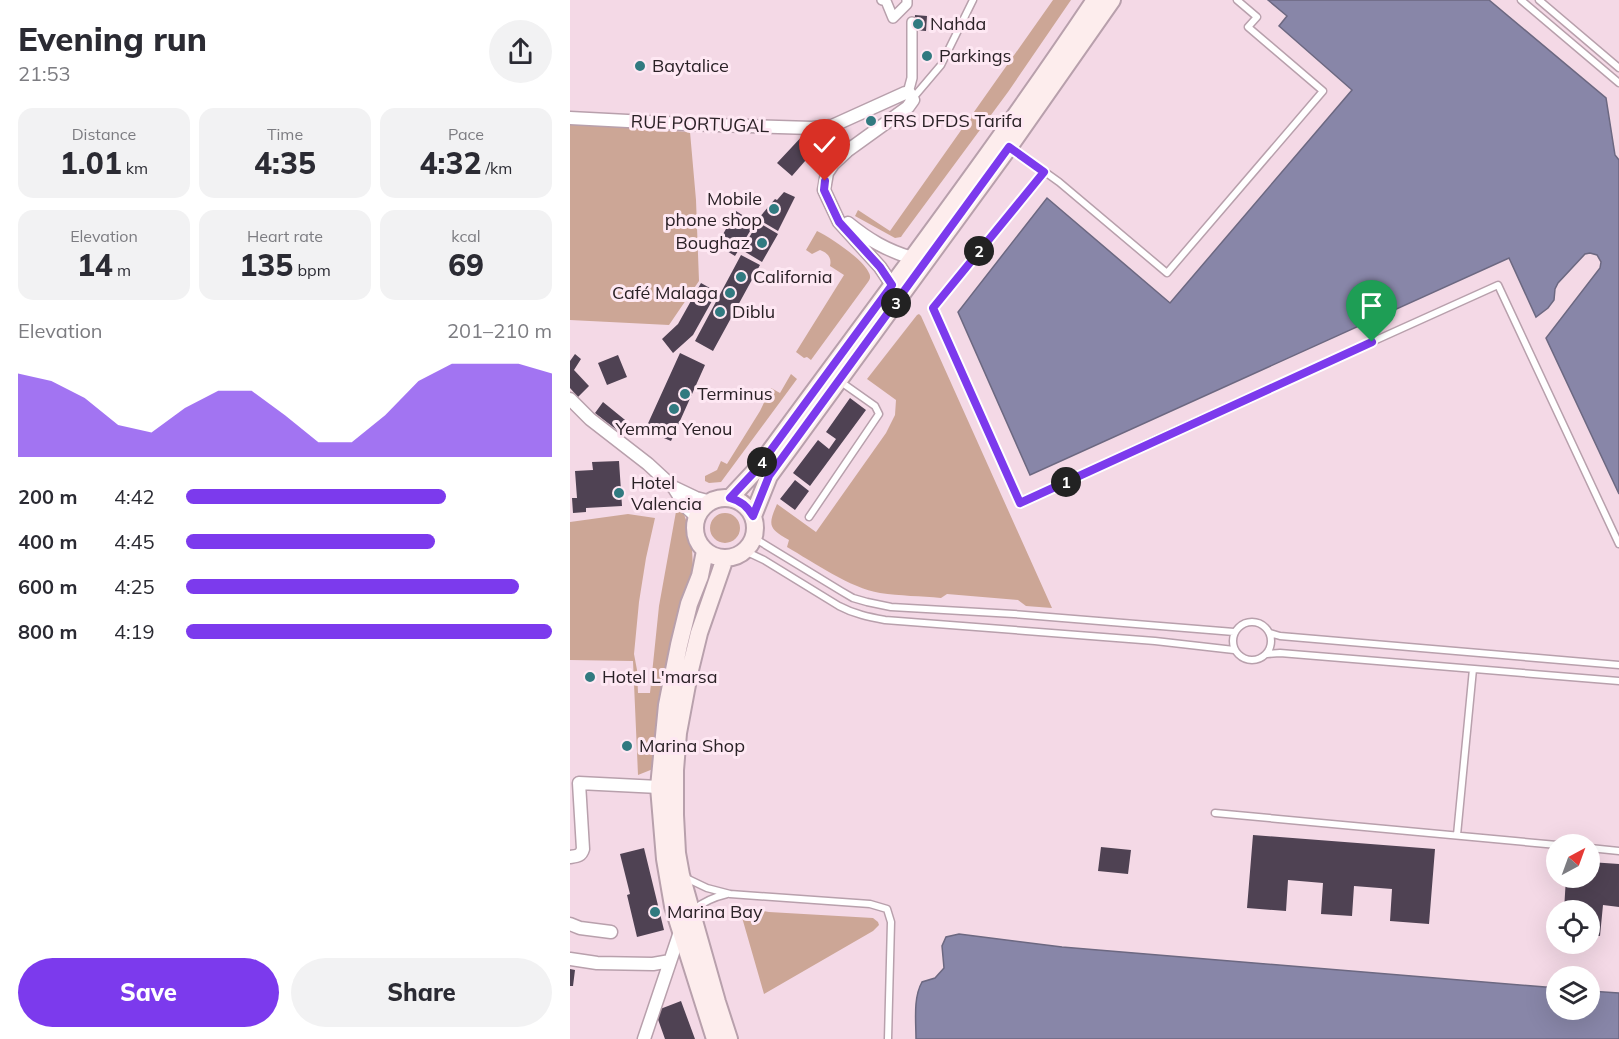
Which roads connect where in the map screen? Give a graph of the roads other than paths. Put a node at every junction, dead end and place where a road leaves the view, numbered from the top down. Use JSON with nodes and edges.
{"nodes":[{"id":1,"x":882,"y":0,"type":"edge"},
{"id":2,"x":907,"y":0,"type":"edge"},
{"id":3,"x":973,"y":0,"type":"edge"},
{"id":4,"x":1095,"y":0,"type":"edge"},
{"id":5,"x":1112,"y":0,"type":"edge"},
{"id":6,"x":1237,"y":0,"type":"edge"},
{"id":7,"x":1521,"y":0,"type":"edge"},
{"id":8,"x":1539,"y":0,"type":"edge"},
{"id":9,"x":912,"y":22,"type":"dead end"},
{"id":10,"x":1619,"y":68,"type":"edge"},
{"id":11,"x":1619,"y":83,"type":"edge"},
{"id":12,"x":910,"y":96,"type":"junction"},
{"id":13,"x":570,"y":118,"type":"edge"},
{"id":14,"x":1009,"y":147,"type":"junction"},
{"id":15,"x":1044,"y":172,"type":"junction"},
{"id":16,"x":838,"y":211,"type":"junction"},
{"id":17,"x":912,"y":258,"type":"junction"},
{"id":18,"x":892,"y":285,"type":"junction"},
{"id":19,"x":838,"y":379,"type":"junction"},
{"id":20,"x":570,"y":399,"type":"edge"},
{"id":21,"x":674,"y":488,"type":"junction"},
{"id":22,"x":730,"y":498,"type":"junction"},
{"id":23,"x":711,"y":501,"type":"junction"},
{"id":24,"x":753,"y":516,"type":"junction"},
{"id":25,"x":697,"y":517,"type":"junction"},
{"id":26,"x":809,"y":517,"type":"dead end"},
{"id":27,"x":750,"y":544,"type":"junction"},
{"id":28,"x":1619,"y":544,"type":"edge"},
{"id":29,"x":705,"y":551,"type":"junction"},
{"id":30,"x":725,"y":558,"type":"junction"},
{"id":31,"x":1234,"y":632,"type":"junction"},
{"id":32,"x":1269,"y":633,"type":"junction"},
{"id":33,"x":1234,"y":650,"type":"junction"},
{"id":34,"x":1267,"y":654,"type":"junction"},
{"id":35,"x":1619,"y":665,"type":"edge"},
{"id":36,"x":1473,"y":669,"type":"junction"},
{"id":37,"x":1619,"y":681,"type":"edge"},
{"id":38,"x":659,"y":787,"type":"junction"},
{"id":39,"x":1215,"y":813,"type":"dead end"},
{"id":40,"x":1457,"y":835,"type":"junction"},
{"id":41,"x":1546,"y":844,"type":"edge"},
{"id":42,"x":1600,"y":849,"type":"edge"},
{"id":43,"x":1619,"y":851,"type":"edge"},
{"id":44,"x":570,"y":856,"type":"edge"},
{"id":45,"x":681,"y":875,"type":"junction"},
{"id":46,"x":730,"y":894,"type":"junction"},
{"id":47,"x":691,"y":913,"type":"junction"},
{"id":48,"x":570,"y":924,"type":"edge"},
{"id":49,"x":611,"y":932,"type":"dead end"},
{"id":50,"x":680,"y":932,"type":"junction"},
{"id":51,"x":570,"y":959,"type":"edge"},
{"id":52,"x":670,"y":961,"type":"junction"},
{"id":53,"x":644,"y":1039,"type":"edge"},
{"id":54,"x":715,"y":1039,"type":"edge"},
{"id":55,"x":729,"y":1039,"type":"edge"},
{"id":56,"x":888,"y":1039,"type":"edge"}],
"edges":[{"from":1,"to":2,"type":"street"},
{"from":3,"to":12,"type":"lane"},
{"from":4,"to":17,"type":"main road"},
{"from":5,"to":14,"type":"main road"},
{"from":6,"to":15,"type":"lane"},
{"from":7,"to":11,"type":"lane"},
{"from":8,"to":10,"type":"lane"},
{"from":9,"to":12,"type":"street"},
{"from":12,"to":13,"type":"street","name":"RUE PORTUGAL"},
{"from":12,"to":16,"type":"street"},
{"from":14,"to":15,"type":"lane"},
{"from":14,"to":19,"type":"main road"},
{"from":15,"to":28,"type":"lane"},
{"from":16,"to":17,"type":"street"},
{"from":16,"to":18,"type":"street"},
{"from":17,"to":18,"type":"main road"},
{"from":18,"to":22,"type":"main road"},
{"from":19,"to":24,"type":"main road"},
{"from":19,"to":26,"type":"lane"},
{"from":20,"to":21,"type":"street"},
{"from":21,"to":23,"type":"street"},
{"from":21,"to":25,"type":"street"},
{"from":22,"to":23,"type":"main road"},
{"from":22,"to":24,"type":"main road"},
{"from":23,"to":25,"type":"main road"},
{"from":24,"to":27,"type":"main road"},
{"from":25,"to":29,"type":"main road"},
{"from":27,"to":30,"type":"main road"},
{"from":27,"to":31,"type":"lane"},
{"from":27,"to":33,"type":"lane"},
{"from":29,"to":30,"type":"main road"},
{"from":29,"to":38,"type":"main road"},
{"from":30,"to":45,"type":"main road"},
{"from":31,"to":32,"type":"lane"},
{"from":31,"to":33,"type":"lane"},
{"from":32,"to":34,"type":"lane"},
{"from":32,"to":35,"type":"lane"},
{"from":33,"to":34,"type":"lane"},
{"from":34,"to":36,"type":"lane"},
{"from":36,"to":37,"type":"lane"},
{"from":36,"to":40,"type":"lane"},
{"from":38,"to":44,"type":"street"},
{"from":38,"to":50,"type":"main road"},
{"from":39,"to":40,"type":"lane"},
{"from":40,"to":41,"type":"lane"},
{"from":42,"to":43,"type":"lane"},
{"from":45,"to":46,"type":"lane"},
{"from":45,"to":47,"type":"main road"},
{"from":46,"to":47,"type":"lane"},
{"from":46,"to":56,"type":"lane"},
{"from":47,"to":55,"type":"main road"},
{"from":48,"to":49,"type":"street"},
{"from":50,"to":52,"type":"street"},
{"from":50,"to":54,"type":"main road"},
{"from":51,"to":52,"type":"street"},
{"from":52,"to":53,"type":"street"}]}
